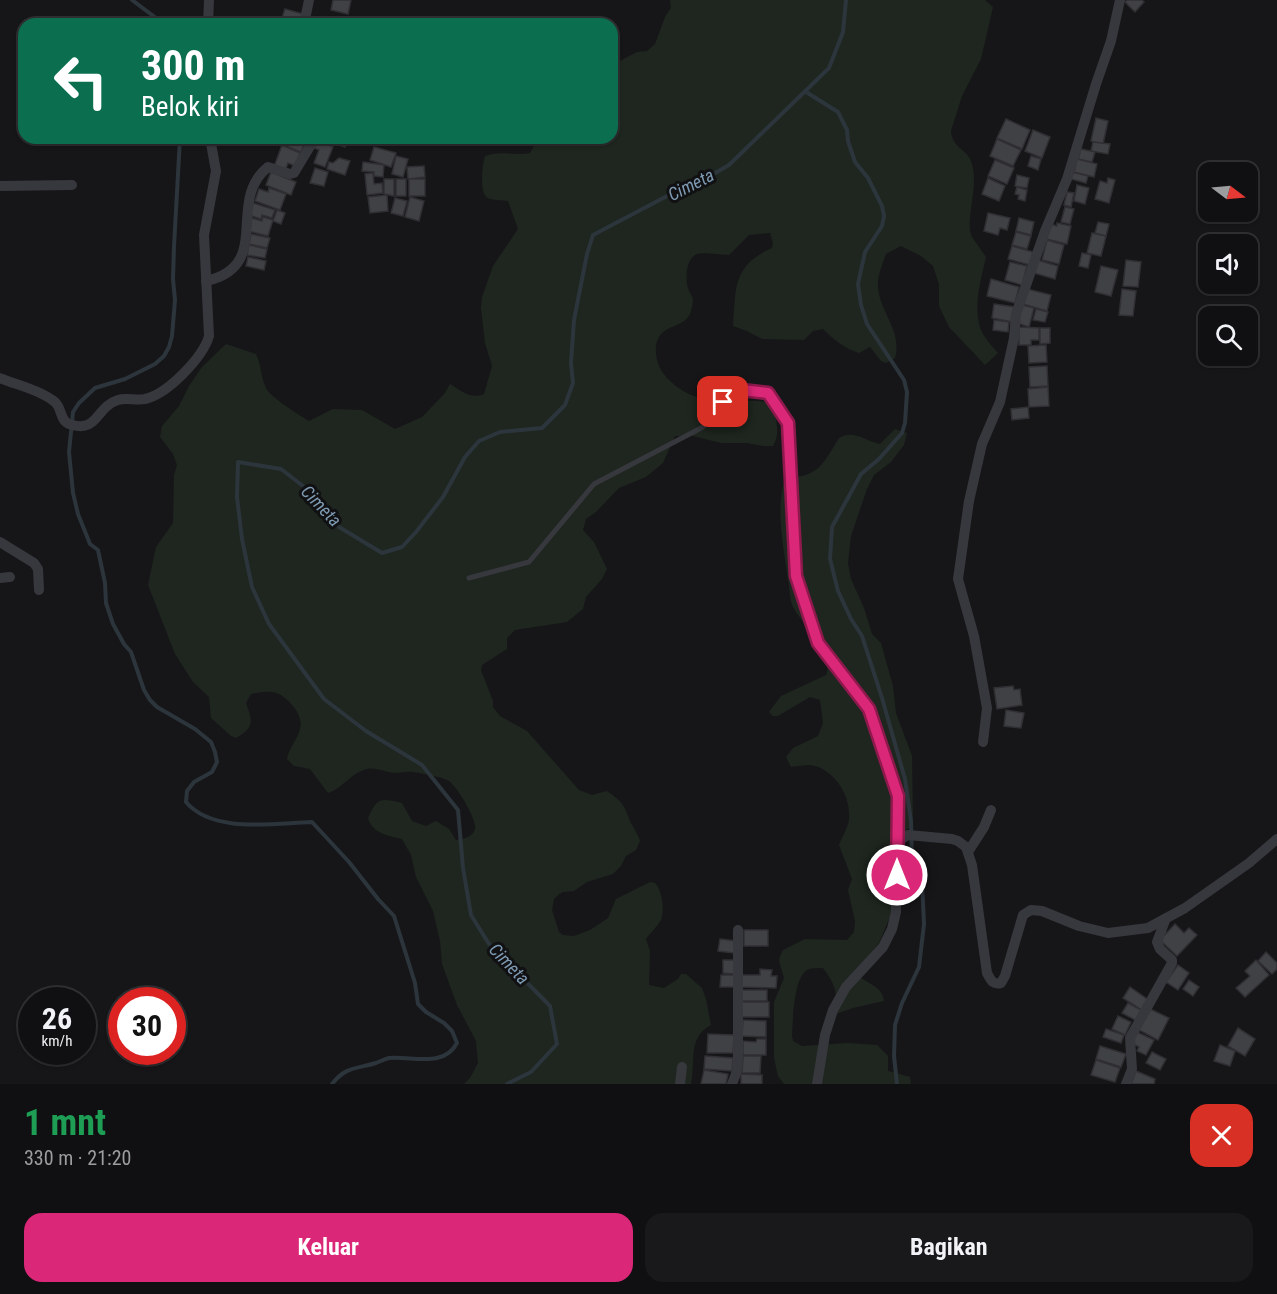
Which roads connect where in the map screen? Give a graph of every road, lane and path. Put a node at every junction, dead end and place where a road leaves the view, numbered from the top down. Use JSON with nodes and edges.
{"nodes":[{"id":1,"x":209,"y":0,"type":"edge"},
{"id":2,"x":309,"y":0,"type":"edge"},
{"id":3,"x":1120,"y":0,"type":"edge"},
{"id":4,"x":208,"y":18,"type":"edge"},
{"id":5,"x":305,"y":18,"type":"edge"},
{"id":6,"x":211,"y":144,"type":"edge"},
{"id":7,"x":311,"y":144,"type":"edge"},
{"id":8,"x":72,"y":185,"type":"dead end"},
{"id":9,"x":0,"y":186,"type":"edge"},
{"id":10,"x":206,"y":281,"type":"junction"},
{"id":11,"x":0,"y":378,"type":"edge"},
{"id":12,"x":0,"y":542,"type":"edge"},
{"id":13,"x":469,"y":578,"type":"dead end"},
{"id":14,"x":39,"y":590,"type":"dead end"},
{"id":15,"x":983,"y":742,"type":"dead end"},
{"id":16,"x":991,"y":810,"type":"dead end"},
{"id":17,"x":1277,"y":839,"type":"edge"},
{"id":18,"x":898,"y":842,"type":"junction"},
{"id":19,"x":968,"y":852,"type":"junction"},
{"id":20,"x":1166,"y":918,"type":"junction"},
{"id":21,"x":738,"y":930,"type":"dead end"},
{"id":22,"x":682,"y":1066,"type":"dead end"},
{"id":23,"x":680,"y":1084,"type":"edge"},
{"id":24,"x":732,"y":1084,"type":"edge"},
{"id":25,"x":817,"y":1084,"type":"edge"},
{"id":26,"x":1126,"y":1084,"type":"edge"}],
"edges":[{"from":1,"to":4,"type":"street"},
{"from":2,"to":5,"type":"street"},
{"from":3,"to":15,"type":"street"},
{"from":6,"to":10,"type":"street"},
{"from":7,"to":10,"type":"street"},
{"from":8,"to":9,"type":"street"},
{"from":10,"to":11,"type":"street"},
{"from":12,"to":14,"type":"street"},
{"from":13,"to":18,"type":"lane"},
{"from":16,"to":19,"type":"street"},
{"from":17,"to":20,"type":"street"},
{"from":18,"to":19,"type":"street"},
{"from":18,"to":25,"type":"street"},
{"from":19,"to":20,"type":"street"},
{"from":20,"to":26,"type":"street"},
{"from":21,"to":24,"type":"street"},
{"from":22,"to":23,"type":"street"}]}
